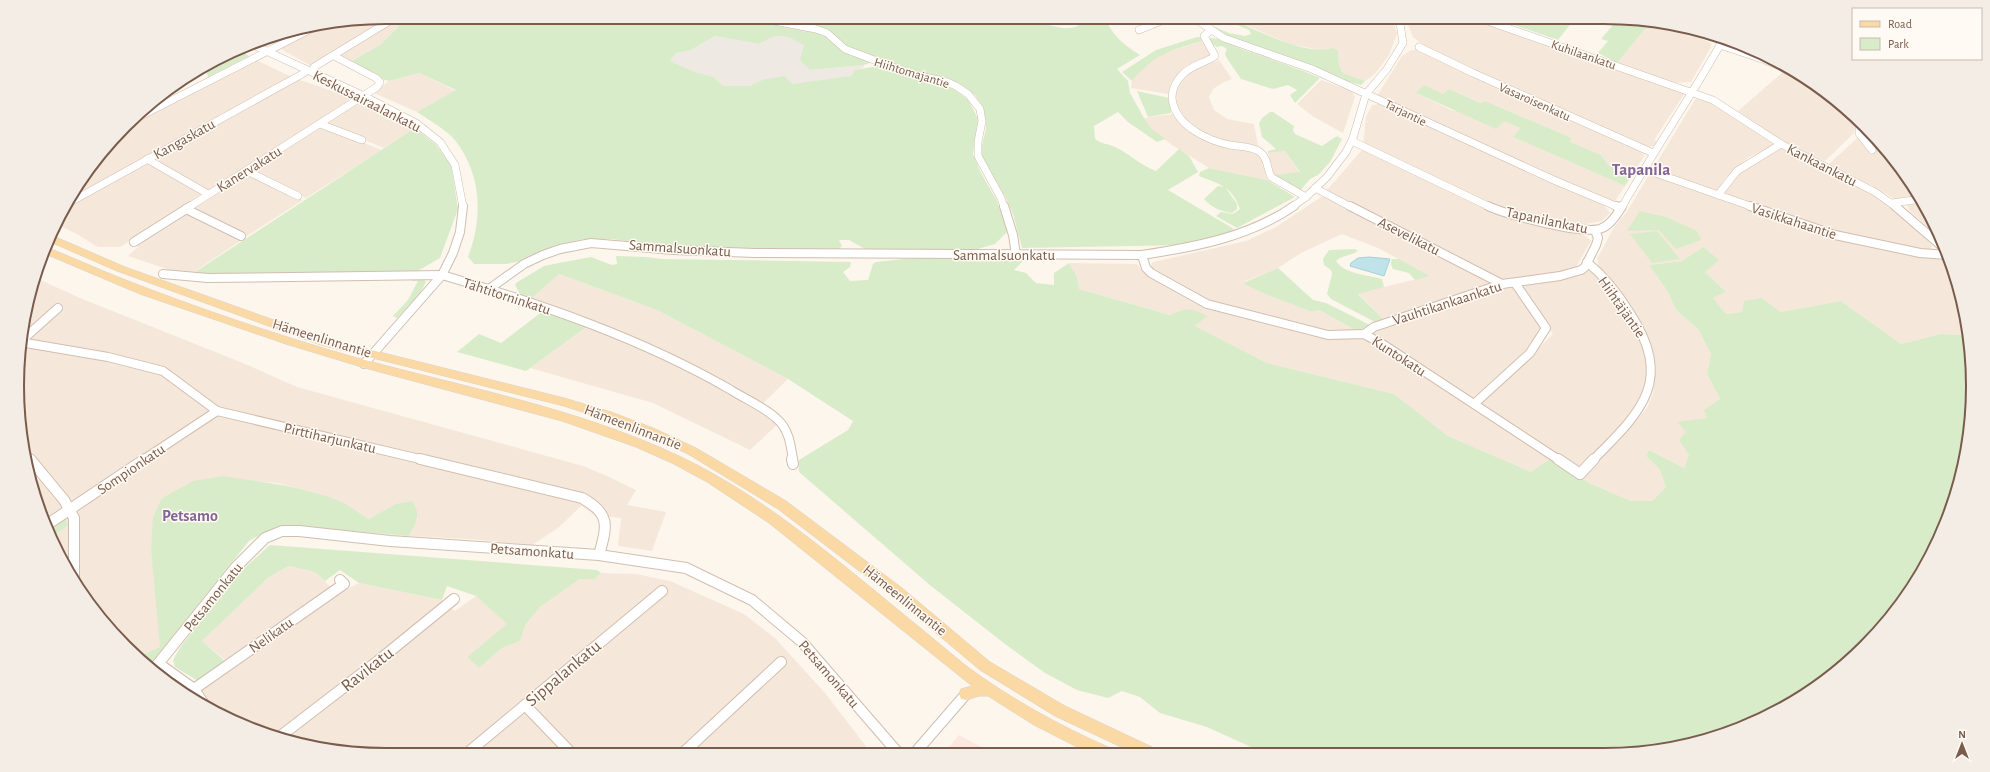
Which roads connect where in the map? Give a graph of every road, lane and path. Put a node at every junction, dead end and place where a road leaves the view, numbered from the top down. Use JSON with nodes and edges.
{"nodes":[{"id":1,"x":385,"y":24,"type":"edge"},
{"id":2,"x":790,"y":24,"type":"edge"},
{"id":3,"x":1154,"y":24,"type":"edge"},
{"id":4,"x":1202,"y":24,"type":"edge"},
{"id":5,"x":1400,"y":24,"type":"edge"},
{"id":6,"x":1496,"y":24,"type":"edge"},
{"id":7,"x":1139,"y":30,"type":"dead end"},
{"id":8,"x":1210,"y":30,"type":"junction"},
{"id":9,"x":303,"y":34,"type":"edge"},
{"id":10,"x":1720,"y":43,"type":"edge"},
{"id":11,"x":1419,"y":47,"type":"dead end"},
{"id":12,"x":258,"y":48,"type":"edge"},
{"id":13,"x":265,"y":51,"type":"junction"},
{"id":14,"x":334,"y":56,"type":"junction"},
{"id":15,"x":314,"y":67,"type":"dead end"},
{"id":16,"x":304,"y":73,"type":"dead end"},
{"id":17,"x":1692,"y":91,"type":"junction"},
{"id":18,"x":1366,"y":93,"type":"junction"},
{"id":19,"x":364,"y":96,"type":"junction"},
{"id":20,"x":164,"y":101,"type":"edge"},
{"id":21,"x":320,"y":124,"type":"junction"},
{"id":22,"x":1859,"y":129,"type":"edge"},
{"id":23,"x":362,"y":140,"type":"dead end"},
{"id":24,"x":1352,"y":141,"type":"junction"},
{"id":25,"x":1781,"y":144,"type":"junction"},
{"id":26,"x":1872,"y":150,"type":"dead end"},
{"id":27,"x":1653,"y":153,"type":"junction"},
{"id":28,"x":147,"y":160,"type":"junction"},
{"id":29,"x":1644,"y":169,"type":"junction"},
{"id":30,"x":247,"y":171,"type":"junction"},
{"id":31,"x":1315,"y":188,"type":"junction"},
{"id":32,"x":208,"y":194,"type":"junction"},
{"id":33,"x":1718,"y":195,"type":"junction"},
{"id":34,"x":298,"y":196,"type":"dead end"},
{"id":35,"x":1306,"y":197,"type":"junction"},
{"id":36,"x":76,"y":199,"type":"edge"},
{"id":37,"x":1915,"y":200,"type":"edge"},
{"id":38,"x":1892,"y":203,"type":"junction"},
{"id":39,"x":1621,"y":208,"type":"junction"},
{"id":40,"x":186,"y":209,"type":"junction"},
{"id":41,"x":1595,"y":230,"type":"junction"},
{"id":42,"x":242,"y":236,"type":"dead end"},
{"id":43,"x":55,"y":240,"type":"edge"},
{"id":44,"x":134,"y":242,"type":"dead end"},
{"id":45,"x":1936,"y":242,"type":"edge"},
{"id":46,"x":50,"y":252,"type":"edge"},
{"id":47,"x":1941,"y":254,"type":"edge"},
{"id":48,"x":1016,"y":255,"type":"junction"},
{"id":49,"x":1142,"y":255,"type":"junction"},
{"id":50,"x":1587,"y":262,"type":"junction"},
{"id":51,"x":163,"y":274,"type":"dead end"},
{"id":52,"x":442,"y":275,"type":"junction"},
{"id":53,"x":1515,"y":283,"type":"junction"},
{"id":54,"x":1502,"y":284,"type":"junction"},
{"id":55,"x":489,"y":289,"type":"junction"},
{"id":56,"x":58,"y":308,"type":"dead end"},
{"id":57,"x":1364,"y":334,"type":"junction"},
{"id":58,"x":28,"y":335,"type":"edge"},
{"id":59,"x":27,"y":343,"type":"edge"},
{"id":60,"x":373,"y":354,"type":"junction"},
{"id":61,"x":364,"y":364,"type":"junction"},
{"id":62,"x":1474,"y":404,"type":"junction"},
{"id":63,"x":217,"y":411,"type":"junction"},
{"id":64,"x":32,"y":462,"type":"edge"},
{"id":65,"x":793,"y":464,"type":"dead end"},
{"id":66,"x":1580,"y":474,"type":"joint"},
{"id":67,"x":70,"y":510,"type":"junction"},
{"id":68,"x":51,"y":522,"type":"edge"},
{"id":69,"x":599,"y":555,"type":"junction"},
{"id":70,"x":74,"y":570,"type":"edge"},
{"id":71,"x":340,"y":580,"type":"dead end"},
{"id":72,"x":662,"y":591,"type":"dead end"},
{"id":73,"x":454,"y":600,"type":"dead end"},
{"id":74,"x":781,"y":662,"type":"dead end"},
{"id":75,"x":157,"y":666,"type":"edge"},
{"id":76,"x":164,"y":671,"type":"edge"},
{"id":77,"x":966,"y":673,"type":"junction"},
{"id":78,"x":194,"y":688,"type":"junction"},
{"id":79,"x":992,"y":690,"type":"junction"},
{"id":80,"x":966,"y":694,"type":"junction"},
{"id":81,"x":199,"y":696,"type":"edge"},
{"id":82,"x":525,"y":705,"type":"junction"},
{"id":83,"x":284,"y":733,"type":"edge"},
{"id":84,"x":473,"y":748,"type":"edge"},
{"id":85,"x":567,"y":748,"type":"edge"},
{"id":86,"x":688,"y":748,"type":"edge"},
{"id":87,"x":894,"y":748,"type":"edge"},
{"id":88,"x":919,"y":748,"type":"edge"},
{"id":89,"x":1095,"y":748,"type":"edge"},
{"id":90,"x":1138,"y":748,"type":"edge"}],
"edges":[{"from":1,"to":14,"type":"street"},
{"from":2,"to":48,"type":"street","name":"Hiihtomajantie"},
{"from":3,"to":7,"type":"street"},
{"from":4,"to":8,"type":"street","name":"Tarjantie"},
{"from":5,"to":18,"type":"street","name":"Sammalsuonkatu"},
{"from":6,"to":17,"type":"street","name":"Kuhilaankatu"},
{"from":8,"to":18,"type":"street","name":"Tarjantie"},
{"from":8,"to":35,"type":"street"},
{"from":9,"to":13,"type":"street"},
{"from":10,"to":17,"type":"street","name":"Tapanilankatu"},
{"from":11,"to":27,"type":"street","name":"Vasaroisenkatu"},
{"from":12,"to":13,"type":"street","name":"Keskussairaalankatu"},
{"from":13,"to":19,"type":"street","name":"Keskussairaalankatu"},
{"from":13,"to":20,"type":"street"},
{"from":14,"to":15,"type":"street"},
{"from":14,"to":19,"type":"street","name":"Kanervakatu"},
{"from":16,"to":28,"type":"street","name":"Kangaskatu"},
{"from":17,"to":25,"type":"street","name":"Kankaankatu"},
{"from":17,"to":27,"type":"street","name":"Tapanilankatu"},
{"from":18,"to":24,"type":"street","name":"Sammalsuonkatu"},
{"from":18,"to":39,"type":"street","name":"Tarjantie"},
{"from":19,"to":21,"type":"street","name":"Kanervakatu"},
{"from":19,"to":52,"type":"street","name":"Keskussairaalankatu"},
{"from":21,"to":23,"type":"street"},
{"from":21,"to":30,"type":"street","name":"Kanervakatu"},
{"from":22,"to":26,"type":"street"},
{"from":24,"to":31,"type":"street","name":"Sammalsuonkatu"},
{"from":24,"to":41,"type":"street","name":"Tapanilankatu"},
{"from":25,"to":33,"type":"street"},
{"from":25,"to":38,"type":"street","name":"Kankaankatu"},
{"from":27,"to":29,"type":"street","name":"Tapanilankatu"},
{"from":28,"to":32,"type":"street"},
{"from":28,"to":36,"type":"street","name":"Kangaskatu"},
{"from":29,"to":33,"type":"street","name":"Vasikkahaantie"},
{"from":29,"to":39,"type":"street","name":"Tapanilankatu"},
{"from":30,"to":32,"type":"street","name":"Kanervakatu"},
{"from":30,"to":34,"type":"street"},
{"from":31,"to":35,"type":"street","name":"Sammalsuonkatu"},
{"from":31,"to":54,"type":"street","name":"Asevelikatu"},
{"from":32,"to":40,"type":"street","name":"Kanervakatu"},
{"from":33,"to":47,"type":"street","name":"Vasikkahaantie"},
{"from":35,"to":49,"type":"street","name":"Sammalsuonkatu"},
{"from":37,"to":38,"type":"street"},
{"from":38,"to":45,"type":"street","name":"Kankaankatu"},
{"from":39,"to":41,"type":"street","name":"Tapanilankatu"},
{"from":40,"to":42,"type":"street"},
{"from":40,"to":44,"type":"street","name":"Kanervakatu"},
{"from":41,"to":50,"type":"street","name":"Vauhtikankaankatu"},
{"from":43,"to":60,"type":"main road","name":"Hämeenlinnantie"},
{"from":46,"to":61,"type":"main road","name":"Hämeenlinnantie"},
{"from":48,"to":49,"type":"street","name":"Sammalsuonkatu"},
{"from":48,"to":55,"type":"street","name":"Sammalsuonkatu"},
{"from":49,"to":57,"type":"street","name":"Kuntokatu"},
{"from":50,"to":53,"type":"street","name":"Vauhtikankaankatu"},
{"from":50,"to":66,"type":"street","name":"Hiihtäjäntie"},
{"from":51,"to":52,"type":"street","name":"Tähtitorninkatu"},
{"from":52,"to":55,"type":"street","name":"Tähtitorninkatu"},
{"from":52,"to":60,"type":"street","name":"Keskussairaalankatu"},
{"from":53,"to":54,"type":"street","name":"Vauhtikankaankatu"},
{"from":53,"to":62,"type":"street"},
{"from":54,"to":57,"type":"street","name":"Vauhtikankaankatu"},
{"from":55,"to":65,"type":"street","name":"Tähtitorninkatu"},
{"from":56,"to":58,"type":"street"},
{"from":57,"to":62,"type":"street","name":"Kuntokatu"},
{"from":59,"to":63,"type":"street","name":"Pirttiharjunkatu"},
{"from":60,"to":61,"type":"street","name":"Keskussairaalankatu"},
{"from":60,"to":90,"type":"main road","name":"Hämeenlinnantie"},
{"from":61,"to":77,"type":"main road","name":"Hämeenlinnantie"},
{"from":62,"to":66,"type":"street","name":"Kuntokatu"},
{"from":63,"to":67,"type":"street","name":"Sompionkatu"},
{"from":63,"to":69,"type":"street","name":"Pirttiharjunkatu"},
{"from":64,"to":67,"type":"street"},
{"from":67,"to":68,"type":"street","name":"Sompionkatu"},
{"from":67,"to":70,"type":"street"},
{"from":69,"to":75,"type":"street","name":"Petsamonkatu"},
{"from":69,"to":87,"type":"street","name":"Petsamonkatu"},
{"from":71,"to":78,"type":"street","name":"Nelikatu"},
{"from":72,"to":82,"type":"street","name":"Sippalankatu"},
{"from":73,"to":83,"type":"street","name":"Ravikatu"},
{"from":74,"to":86,"type":"street"},
{"from":76,"to":78,"type":"street"},
{"from":77,"to":79,"type":"main road","name":"Hämeenlinnantie"},
{"from":77,"to":80,"type":"main road"},
{"from":78,"to":81,"type":"street"},
{"from":79,"to":80,"type":"main road"},
{"from":79,"to":89,"type":"main road","name":"Hämeenlinnantie"},
{"from":80,"to":88,"type":"street"},
{"from":82,"to":84,"type":"street","name":"Sippalankatu"},
{"from":82,"to":85,"type":"street"}]}
